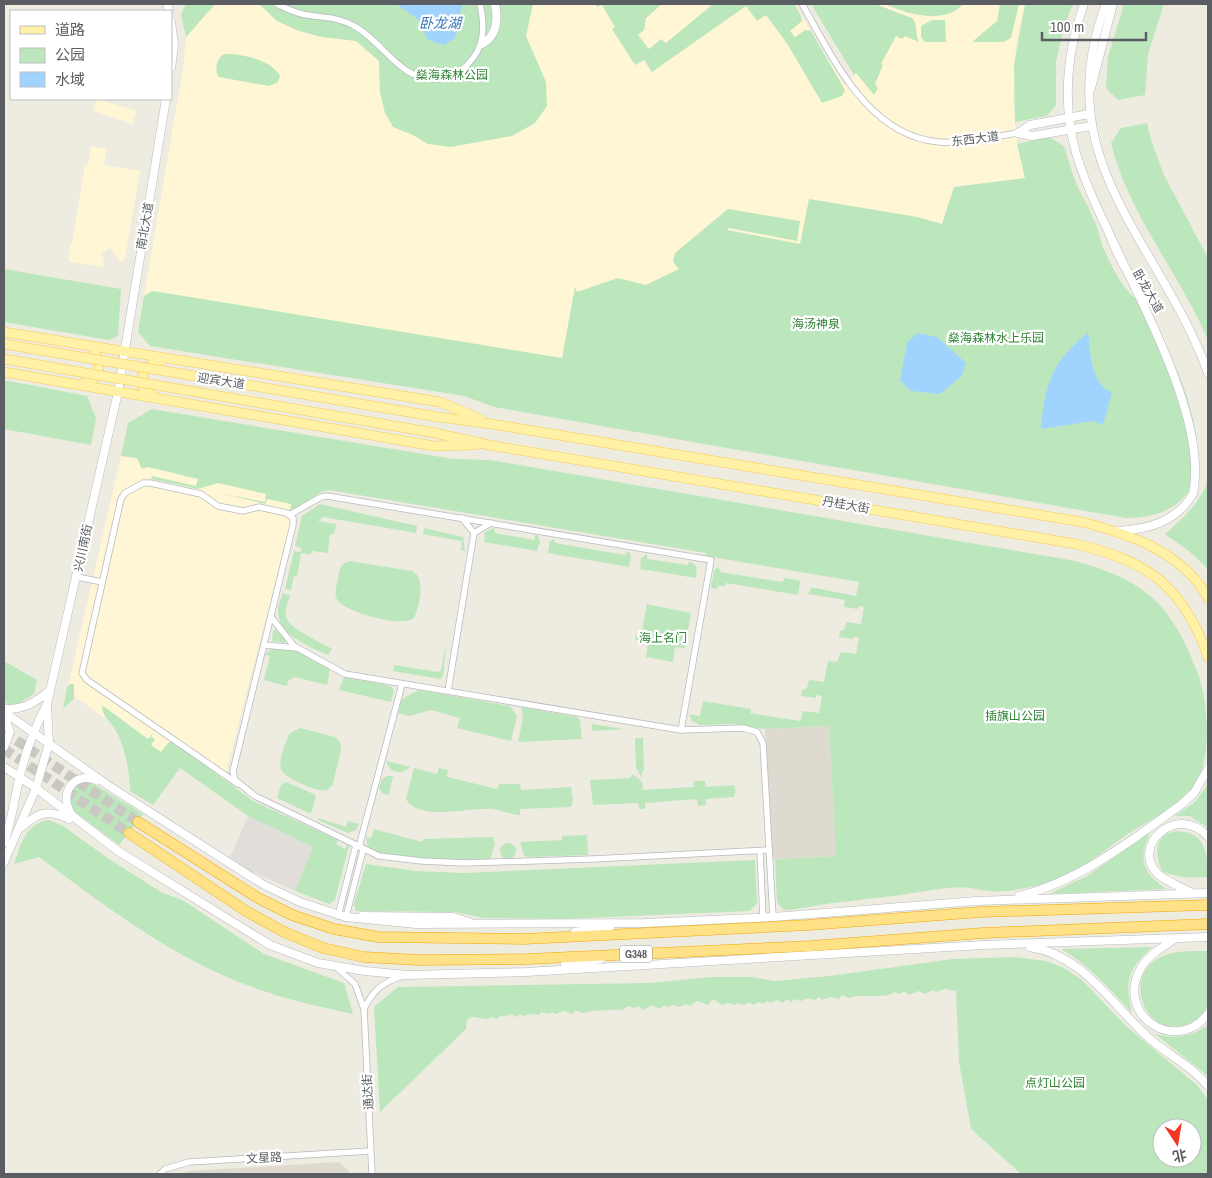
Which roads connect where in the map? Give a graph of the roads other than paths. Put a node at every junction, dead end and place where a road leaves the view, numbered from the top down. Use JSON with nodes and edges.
{"nodes":[{"id":1,"x":278,"y":4,"type":"edge"},
{"id":2,"x":480,"y":4,"type":"edge"},
{"id":3,"x":495,"y":4,"type":"edge"},
{"id":4,"x":802,"y":4,"type":"edge"},
{"id":5,"x":1084,"y":4,"type":"edge"},
{"id":6,"x":1106,"y":4,"type":"edge"},
{"id":7,"x":1113,"y":4,"type":"edge"},
{"id":8,"x":172,"y":30,"type":"edge"},
{"id":9,"x":482,"y":44,"type":"junction"},
{"id":10,"x":172,"y":60,"type":"edge"},
{"id":11,"x":1088,"y":97,"type":"junction"},
{"id":12,"x":166,"y":100,"type":"edge"},
{"id":13,"x":1089,"y":114,"type":"junction"},
{"id":14,"x":1069,"y":118,"type":"junction"},
{"id":15,"x":1091,"y":126,"type":"junction"},
{"id":16,"x":1070,"y":130,"type":"junction"},
{"id":17,"x":1018,"y":133,"type":"junction"},
{"id":18,"x":1158,"y":309,"type":"dead end"},
{"id":19,"x":4,"y":332,"type":"edge"},
{"id":20,"x":4,"y":344,"type":"edge"},
{"id":21,"x":83,"y":346,"type":"junction"},
{"id":22,"x":123,"y":353,"type":"junction"},
{"id":23,"x":4,"y":359,"type":"edge"},
{"id":24,"x":168,"y":360,"type":"junction"},
{"id":25,"x":4,"y":372,"type":"edge"},
{"id":26,"x":1208,"y":373,"type":"edge"},
{"id":27,"x":77,"y":385,"type":"junction"},
{"id":28,"x":118,"y":392,"type":"junction"},
{"id":29,"x":158,"y":399,"type":"junction"},
{"id":30,"x":438,"y":417,"type":"joint"},
{"id":31,"x":492,"y":424,"type":"junction"},
{"id":32,"x":435,"y":433,"type":"joint"},
{"id":33,"x":489,"y":445,"type":"junction"},
{"id":34,"x":1203,"y":474,"type":"dead end"},
{"id":35,"x":298,"y":512,"type":"junction"},
{"id":36,"x":288,"y":514,"type":"junction"},
{"id":37,"x":462,"y":518,"type":"junction"},
{"id":38,"x":491,"y":523,"type":"junction"},
{"id":39,"x":293,"y":525,"type":"junction"},
{"id":40,"x":1119,"y":531,"type":"junction"},
{"id":41,"x":474,"y":533,"type":"junction"},
{"id":42,"x":77,"y":577,"type":"junction"},
{"id":43,"x":102,"y":582,"type":"junction"},
{"id":44,"x":1208,"y":598,"type":"edge"},
{"id":45,"x":271,"y":617,"type":"junction"},
{"id":46,"x":264,"y":645,"type":"junction"},
{"id":47,"x":298,"y":648,"type":"junction"},
{"id":48,"x":1208,"y":657,"type":"edge"},
{"id":49,"x":402,"y":684,"type":"junction"},
{"id":50,"x":50,"y":690,"type":"junction"},
{"id":51,"x":448,"y":691,"type":"junction"},
{"id":52,"x":47,"y":704,"type":"junction"},
{"id":53,"x":4,"y":712,"type":"edge"},
{"id":54,"x":681,"y":730,"type":"junction"},
{"id":55,"x":33,"y":731,"type":"junction"},
{"id":56,"x":49,"y":743,"type":"junction"},
{"id":57,"x":4,"y":746,"type":"edge"},
{"id":58,"x":4,"y":767,"type":"edge"},
{"id":59,"x":1208,"y":769,"type":"edge"},
{"id":60,"x":19,"y":777,"type":"junction"},
{"id":61,"x":238,"y":784,"type":"junction"},
{"id":62,"x":109,"y":786,"type":"junction"},
{"id":63,"x":36,"y":788,"type":"junction"},
{"id":64,"x":78,"y":822,"type":"junction"},
{"id":65,"x":138,"y":822,"type":"tunnel mouth"},
{"id":66,"x":16,"y":832,"type":"junction"},
{"id":67,"x":129,"y":833,"type":"tunnel mouth"},
{"id":68,"x":1208,"y":837,"type":"edge"},
{"id":69,"x":4,"y":843,"type":"edge"},
{"id":70,"x":359,"y":847,"type":"junction"},
{"id":71,"x":768,"y":850,"type":"junction"},
{"id":72,"x":760,"y":851,"type":"junction"},
{"id":73,"x":4,"y":862,"type":"edge"},
{"id":74,"x":1194,"y":893,"type":"junction"},
{"id":75,"x":1208,"y":893,"type":"edge"},
{"id":76,"x":1003,"y":900,"type":"junction"},
{"id":77,"x":1208,"y":905,"type":"edge"},
{"id":78,"x":342,"y":916,"type":"junction"},
{"id":79,"x":773,"y":917,"type":"junction"},
{"id":80,"x":764,"y":918,"type":"junction"},
{"id":81,"x":696,"y":920,"type":"junction"},
{"id":82,"x":645,"y":923,"type":"junction"},
{"id":83,"x":1208,"y":924,"type":"edge"},
{"id":84,"x":808,"y":926,"type":"junction"},
{"id":85,"x":1208,"y":937,"type":"edge"},
{"id":86,"x":524,"y":939,"type":"junction"},
{"id":87,"x":1175,"y":939,"type":"junction"},
{"id":88,"x":1011,"y":944,"type":"junction"},
{"id":89,"x":774,"y":948,"type":"junction"},
{"id":90,"x":904,"y":951,"type":"junction"},
{"id":91,"x":629,"y":955,"type":"junction"},
{"id":92,"x":335,"y":966,"type":"junction"},
{"id":93,"x":526,"y":972,"type":"junction"},
{"id":94,"x":407,"y":975,"type":"junction"},
{"id":95,"x":364,"y":1009,"type":"junction"},
{"id":96,"x":1208,"y":1014,"type":"edge"},
{"id":97,"x":1208,"y":1086,"type":"edge"},
{"id":98,"x":370,"y":1152,"type":"junction"},
{"id":99,"x":160,"y":1174,"type":"edge"},
{"id":100,"x":372,"y":1174,"type":"edge"}],
"edges":[{"from":1,"to":9,"type":"street"},
{"from":2,"to":9,"type":"street"},
{"from":3,"to":9,"type":"street"},
{"from":4,"to":17,"type":"street","name":"东西大道"},
{"from":5,"to":14,"type":"street"},
{"from":6,"to":11,"type":"street","name":"卧龙大道"},
{"from":7,"to":11,"type":"street"},
{"from":8,"to":10,"type":"street"},
{"from":11,"to":13,"type":"street","name":"卧龙大道"},
{"from":12,"to":22,"type":"street","name":"南北大道"},
{"from":13,"to":14,"type":"street","name":"东西大道"},
{"from":13,"to":15,"type":"street","name":"卧龙大道"},
{"from":14,"to":16,"type":"street"},
{"from":14,"to":17,"type":"street","name":"东西大道"},
{"from":15,"to":16,"type":"street"},
{"from":15,"to":26,"type":"street","name":"卧龙大道"},
{"from":16,"to":17,"type":"street"},
{"from":16,"to":18,"type":"street"},
{"from":19,"to":21,"type":"main road"},
{"from":20,"to":30,"type":"main road","name":"迎宾大道","bridge":true},
{"from":21,"to":22,"type":"main road"},
{"from":21,"to":27,"type":"main road"},
{"from":22,"to":24,"type":"main road"},
{"from":22,"to":28,"type":"street","name":"南北大道"},
{"from":23,"to":32,"type":"main road","name":"迎宾大道","bridge":true},
{"from":24,"to":29,"type":"main road"},
{"from":24,"to":31,"type":"main road"},
{"from":25,"to":27,"type":"main road"},
{"from":27,"to":28,"type":"main road"},
{"from":28,"to":29,"type":"main road"},
{"from":28,"to":42,"type":"street","name":"兴川南街"},
{"from":29,"to":33,"type":"main road"},
{"from":30,"to":31,"type":"main road","name":"丹桂大街"},
{"from":31,"to":40,"type":"main road","name":"丹桂大街"},
{"from":32,"to":33,"type":"main road","name":"丹桂大街"},
{"from":33,"to":48,"type":"main road","name":"丹桂大街"},
{"from":34,"to":40,"type":"street"},
{"from":35,"to":36,"type":"street"},
{"from":35,"to":37,"type":"street"},
{"from":35,"to":39,"type":"street"},
{"from":36,"to":39,"type":"street"},
{"from":36,"to":43,"type":"street"},
{"from":37,"to":38,"type":"street"},
{"from":37,"to":41,"type":"street"},
{"from":38,"to":41,"type":"street"},
{"from":38,"to":54,"type":"street"},
{"from":39,"to":45,"type":"street"},
{"from":40,"to":44,"type":"main road","name":"丹桂大街"},
{"from":41,"to":51,"type":"street"},
{"from":42,"to":43,"type":"street"},
{"from":42,"to":50,"type":"street","name":"兴川南街"},
{"from":43,"to":61,"type":"street"},
{"from":45,"to":46,"type":"street"},
{"from":45,"to":47,"type":"street"},
{"from":46,"to":47,"type":"street"},
{"from":46,"to":61,"type":"street"},
{"from":47,"to":49,"type":"street"},
{"from":49,"to":51,"type":"street"},
{"from":49,"to":70,"type":"street"},
{"from":50,"to":52,"type":"street","name":"兴川南街"},
{"from":50,"to":53,"type":"street"},
{"from":51,"to":54,"type":"street"},
{"from":52,"to":55,"type":"street","name":"兴川南街"},
{"from":52,"to":56,"type":"street","name":"兴川南街"},
{"from":53,"to":55,"type":"street"},
{"from":53,"to":57,"type":"street"},
{"from":54,"to":71,"type":"street"},
{"from":55,"to":56,"type":"street"},
{"from":55,"to":60,"type":"street","name":"兴川南街"},
{"from":56,"to":62,"type":"street"},
{"from":56,"to":63,"type":"street","name":"兴川南街"},
{"from":58,"to":60,"type":"street"},
{"from":59,"to":76,"type":"street"},
{"from":60,"to":63,"type":"street"},
{"from":60,"to":69,"type":"street","name":"兴川南街"},
{"from":61,"to":70,"type":"street"},
{"from":62,"to":64,"type":"street"},
{"from":62,"to":78,"type":"street"},
{"from":63,"to":64,"type":"street"},
{"from":63,"to":66,"type":"street","name":"兴川南街"},
{"from":64,"to":66,"type":"street"},
{"from":64,"to":92,"type":"street"},
{"from":65,"to":86,"type":"highway","number":"G348"},
{"from":66,"to":73,"type":"street","name":"兴川南街"},
{"from":67,"to":91,"type":"highway","number":"G348"},
{"from":68,"to":74,"type":"street"},
{"from":70,"to":72,"type":"street"},
{"from":70,"to":78,"type":"street"},
{"from":71,"to":72,"type":"street"},
{"from":71,"to":79,"type":"street"},
{"from":72,"to":80,"type":"street"},
{"from":74,"to":75,"type":"street"},
{"from":74,"to":76,"type":"street"},
{"from":76,"to":79,"type":"street"},
{"from":77,"to":84,"type":"highway","number":"G348"},
{"from":78,"to":82,"type":"street"},
{"from":79,"to":80,"type":"street"},
{"from":80,"to":81,"type":"street"},
{"from":81,"to":82,"type":"street"},
{"from":81,"to":84,"type":"street"},
{"from":82,"to":86,"type":"street"},
{"from":83,"to":89,"type":"highway","number":"G348"},
{"from":84,"to":86,"type":"highway","number":"G348"},
{"from":85,"to":87,"type":"street"},
{"from":87,"to":88,"type":"street"},
{"from":87,"to":96,"type":"street"},
{"from":88,"to":90,"type":"street"},
{"from":88,"to":97,"type":"street"},
{"from":89,"to":90,"type":"street"},
{"from":89,"to":91,"type":"highway","number":"G348"},
{"from":90,"to":93,"type":"street"},
{"from":91,"to":93,"type":"street"},
{"from":92,"to":94,"type":"street"},
{"from":92,"to":95,"type":"street","name":"通达街"},
{"from":93,"to":94,"type":"street"},
{"from":94,"to":95,"type":"street"},
{"from":95,"to":98,"type":"street","name":"通达街"},
{"from":98,"to":99,"type":"street","name":"文星路"},
{"from":98,"to":100,"type":"street","name":"通达街"}]}
